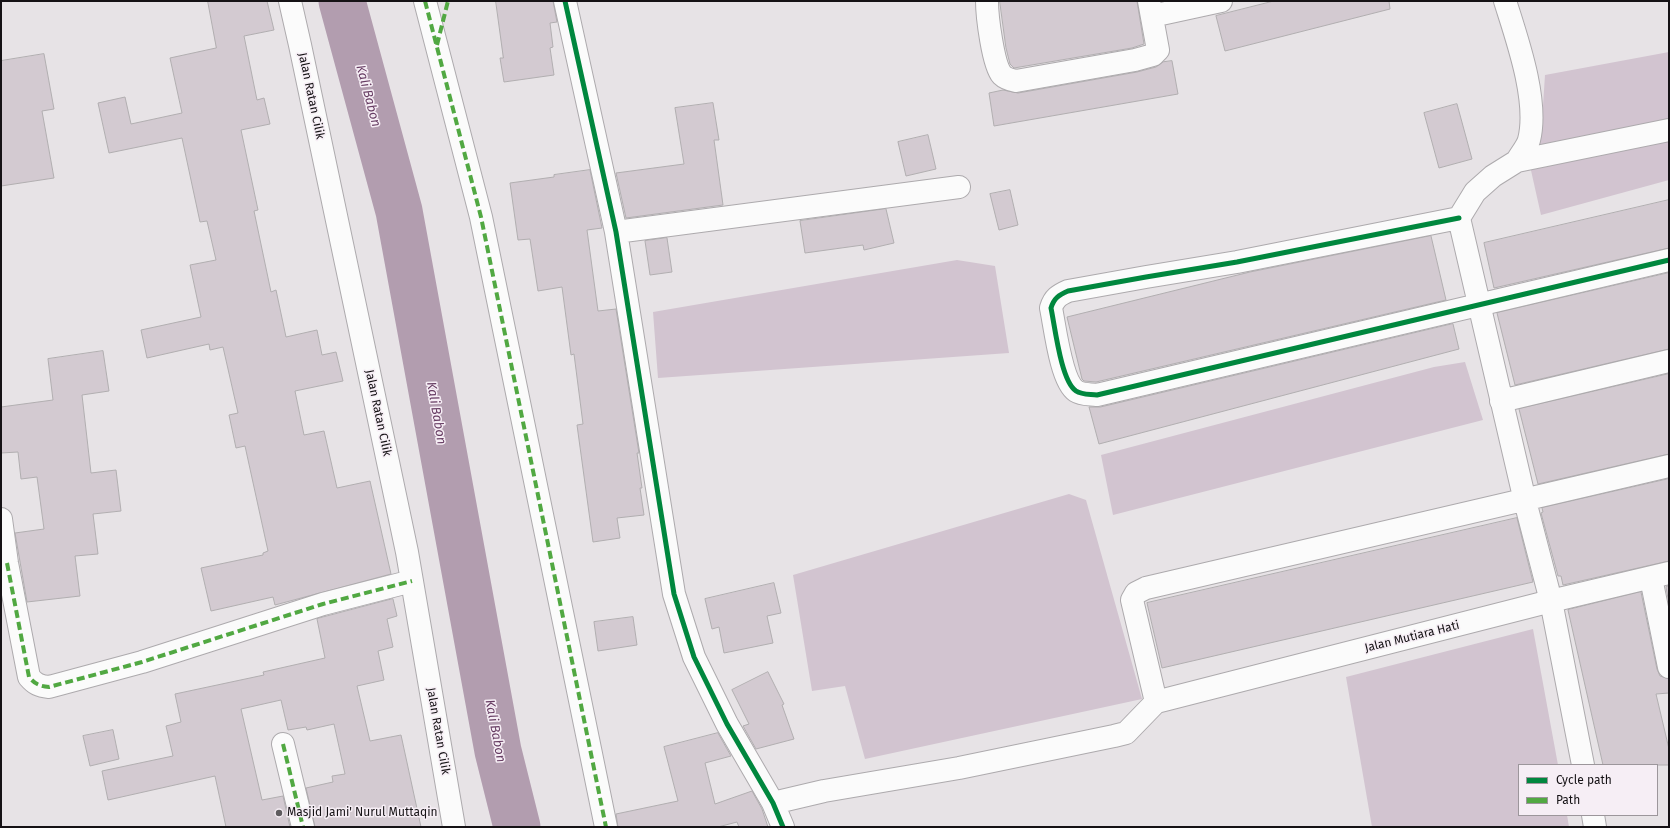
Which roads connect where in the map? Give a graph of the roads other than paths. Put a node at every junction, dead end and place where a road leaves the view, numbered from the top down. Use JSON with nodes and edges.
{"nodes":[{"id":1,"x":290,"y":1,"type":"edge"},
{"id":2,"x":425,"y":1,"type":"edge"},
{"id":3,"x":565,"y":1,"type":"edge"},
{"id":4,"x":987,"y":1,"type":"edge"},
{"id":5,"x":1221,"y":1,"type":"edge"},
{"id":6,"x":1505,"y":1,"type":"edge"},
{"id":7,"x":1151,"y":8,"type":"edge"},
{"id":8,"x":1669,"y":130,"type":"edge"},
{"id":9,"x":1517,"y":161,"type":"junction"},
{"id":10,"x":959,"y":187,"type":"dead end"},
{"id":11,"x":1459,"y":218,"type":"junction"},
{"id":12,"x":616,"y":232,"type":"junction"},
{"id":13,"x":1669,"y":260,"type":"edge"},
{"id":14,"x":1480,"y":304,"type":"junction"},
{"id":15,"x":1669,"y":361,"type":"edge"},
{"id":16,"x":1501,"y":401,"type":"junction"},
{"id":17,"x":1669,"y":466,"type":"edge"},
{"id":18,"x":1524,"y":501,"type":"junction"},
{"id":19,"x":1,"y":519,"type":"edge"},
{"id":20,"x":4,"y":563,"type":"edge"},
{"id":21,"x":1660,"y":576,"type":"edge"},
{"id":22,"x":412,"y":581,"type":"junction"},
{"id":23,"x":1551,"y":601,"type":"junction"},
{"id":24,"x":1669,"y":667,"type":"edge"},
{"id":25,"x":1156,"y":702,"type":"junction"},
{"id":26,"x":284,"y":744,"type":"dead end"},
{"id":27,"x":1583,"y":764,"type":"edge"},
{"id":28,"x":773,"y":804,"type":"junction"},
{"id":29,"x":1593,"y":816,"type":"edge"},
{"id":30,"x":303,"y":827,"type":"edge"},
{"id":31,"x":454,"y":827,"type":"edge"},
{"id":32,"x":606,"y":827,"type":"edge"},
{"id":33,"x":783,"y":827,"type":"edge"},
{"id":34,"x":1596,"y":827,"type":"edge"}],
"edges":[{"from":1,"to":22,"type":"street","name":"Jalan Ratan Cilik"},
{"from":2,"to":32,"type":"street"},
{"from":3,"to":12,"type":"street"},
{"from":4,"to":7,"type":"street"},
{"from":5,"to":7,"type":"street"},
{"from":6,"to":9,"type":"street"},
{"from":8,"to":9,"type":"street"},
{"from":9,"to":11,"type":"street"},
{"from":10,"to":12,"type":"street"},
{"from":11,"to":14,"type":"street"},
{"from":11,"to":14,"type":"street"},
{"from":12,"to":28,"type":"street"},
{"from":13,"to":14,"type":"street"},
{"from":14,"to":16,"type":"street"},
{"from":15,"to":16,"type":"street"},
{"from":16,"to":18,"type":"street"},
{"from":17,"to":18,"type":"street"},
{"from":18,"to":23,"type":"street"},
{"from":18,"to":25,"type":"street"},
{"from":19,"to":20,"type":"street"},
{"from":20,"to":22,"type":"street"},
{"from":21,"to":23,"type":"street","name":"Jalan Mutiara Hati"},
{"from":21,"to":24,"type":"street"},
{"from":22,"to":31,"type":"street","name":"Jalan Ratan Cilik"},
{"from":23,"to":25,"type":"street","name":"Jalan Mutiara Hati"},
{"from":23,"to":27,"type":"street"},
{"from":25,"to":28,"type":"street"},
{"from":26,"to":30,"type":"street"},
{"from":28,"to":33,"type":"street"},
{"from":29,"to":34,"type":"street"}]}
